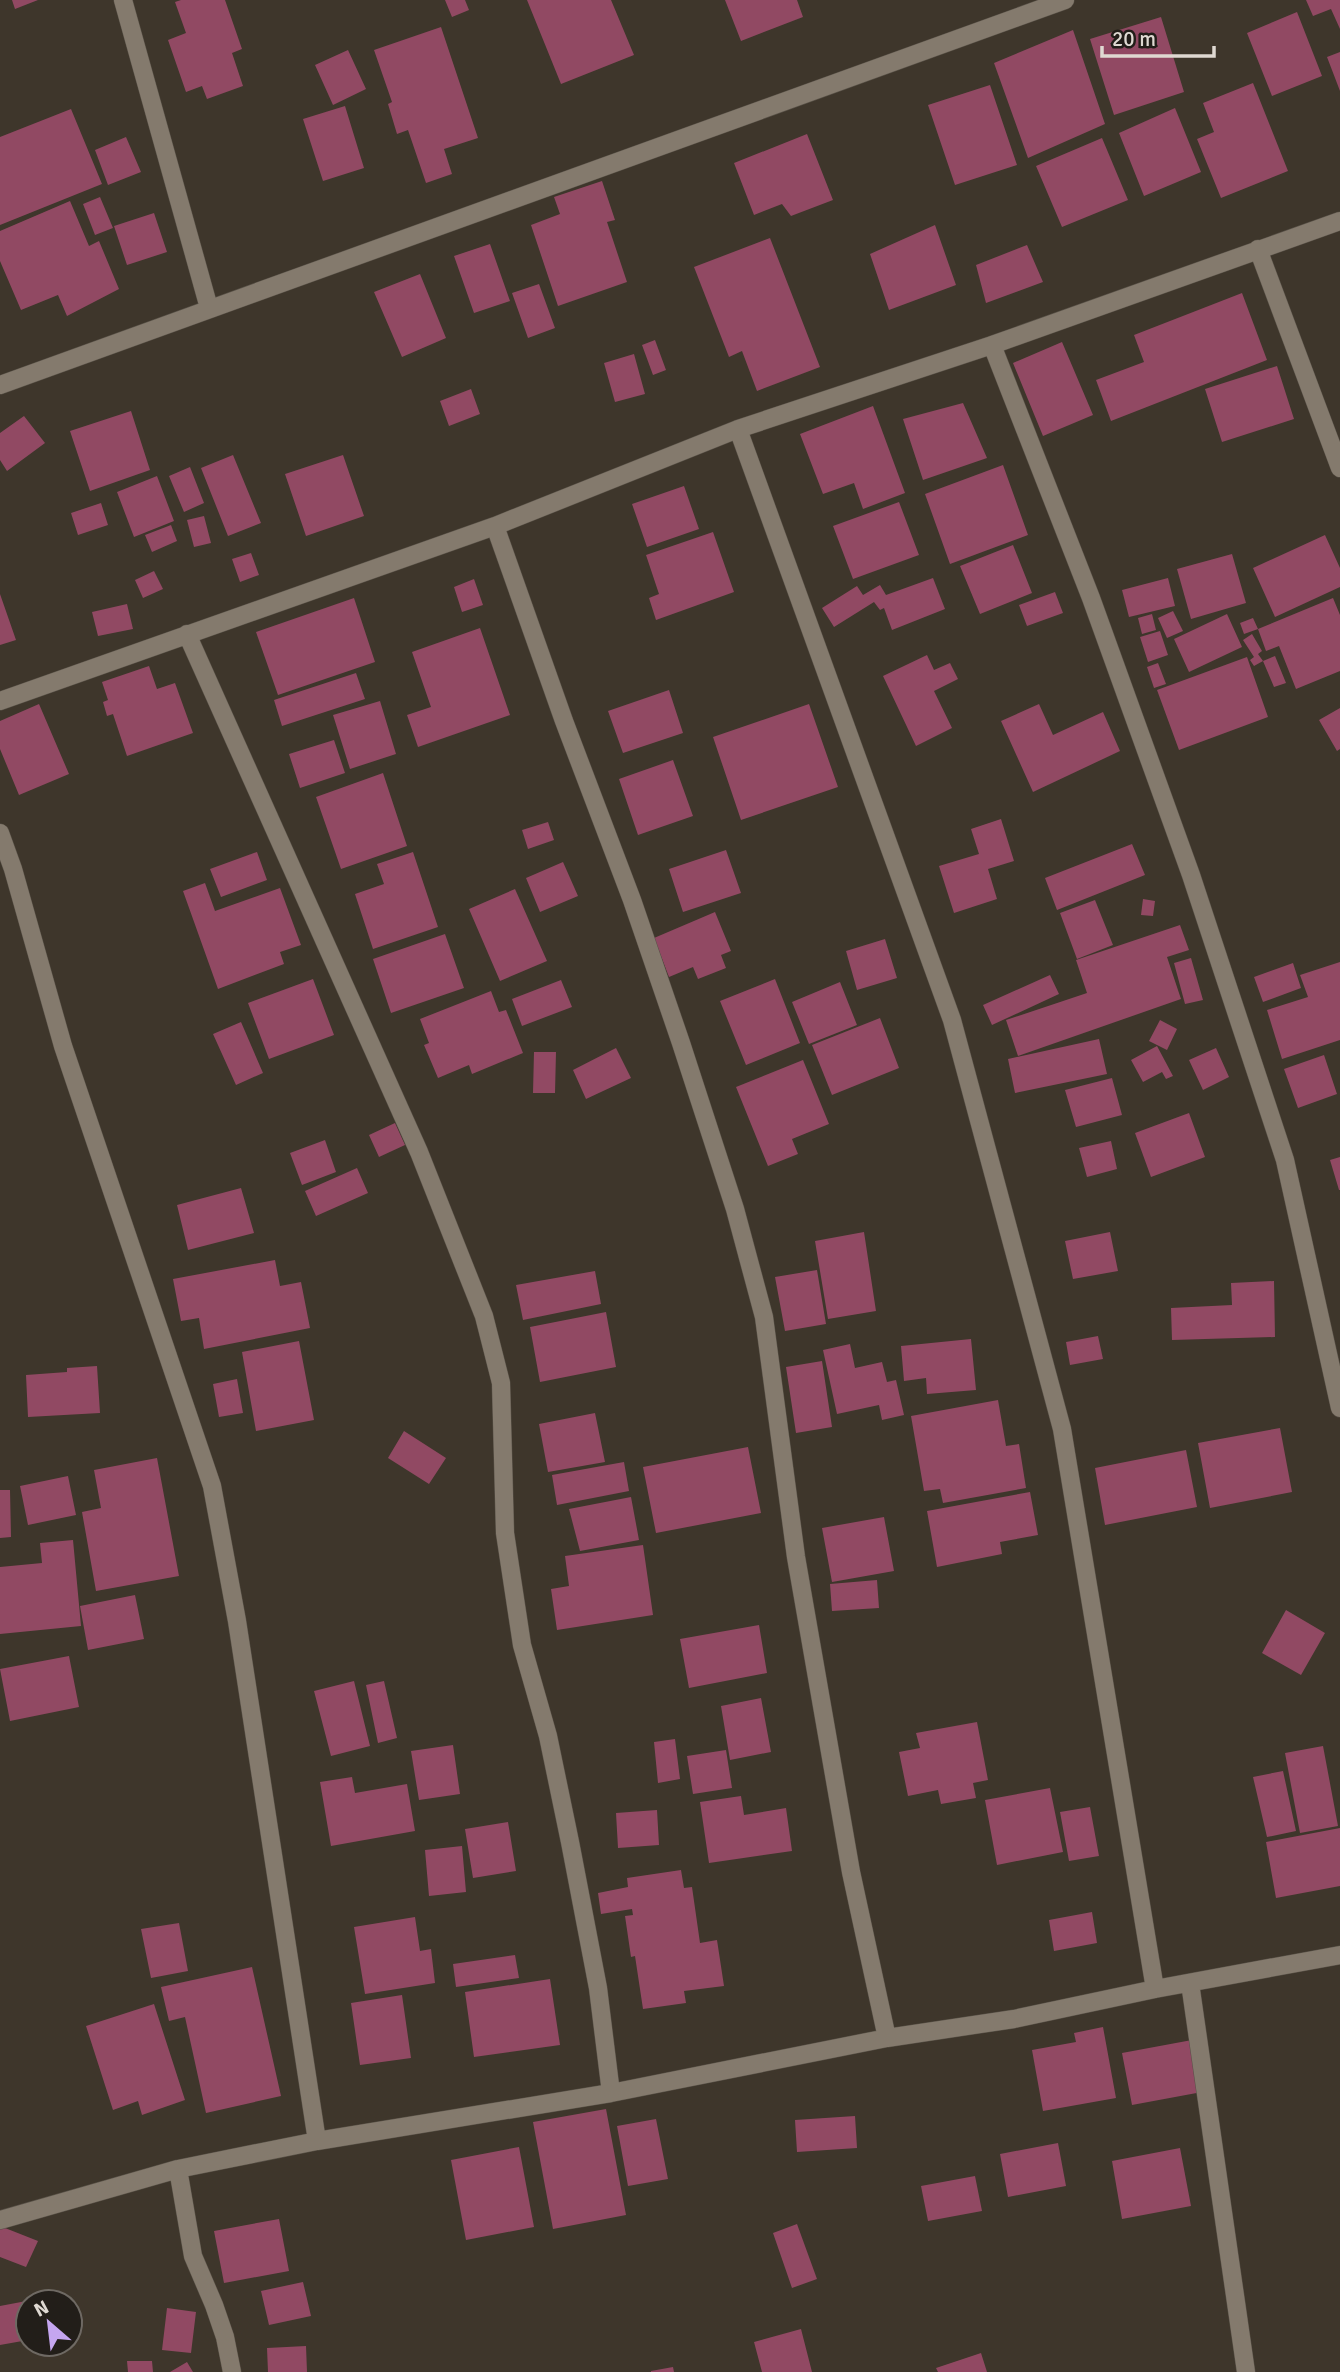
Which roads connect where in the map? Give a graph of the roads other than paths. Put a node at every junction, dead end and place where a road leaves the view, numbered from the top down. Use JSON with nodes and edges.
{"nodes":[{"id":1,"x":123,"y":0,"type":"edge"},
{"id":2,"x":1065,"y":0,"type":"edge"},
{"id":3,"x":1340,"y":221,"type":"edge"},
{"id":4,"x":1258,"y":249,"type":"junction"},
{"id":5,"x":209,"y":308,"type":"junction"},
{"id":6,"x":992,"y":345,"type":"junction"},
{"id":7,"x":0,"y":385,"type":"edge"},
{"id":8,"x":738,"y":429,"type":"junction"},
{"id":9,"x":1340,"y":468,"type":"edge"},
{"id":10,"x":495,"y":526,"type":"junction"},
{"id":11,"x":187,"y":634,"type":"junction"},
{"id":12,"x":0,"y":701,"type":"edge"},
{"id":13,"x":0,"y":833,"type":"edge"},
{"id":14,"x":1340,"y":1408,"type":"edge"},
{"id":15,"x":1340,"y":1955,"type":"edge"},
{"id":16,"x":1191,"y":1983,"type":"junction"},
{"id":17,"x":1155,"y":1989,"type":"junction"},
{"id":18,"x":887,"y":2038,"type":"junction"},
{"id":19,"x":611,"y":2093,"type":"junction"},
{"id":20,"x":317,"y":2141,"type":"junction"},
{"id":21,"x":178,"y":2169,"type":"junction"},
{"id":22,"x":0,"y":2220,"type":"edge"},
{"id":23,"x":232,"y":2372,"type":"edge"},
{"id":24,"x":1246,"y":2372,"type":"edge"}],
"edges":[{"from":1,"to":5,"type":"street"},
{"from":2,"to":5,"type":"street"},
{"from":3,"to":4,"type":"street"},
{"from":4,"to":6,"type":"street"},
{"from":4,"to":9,"type":"street"},
{"from":5,"to":7,"type":"street"},
{"from":6,"to":8,"type":"street"},
{"from":6,"to":14,"type":"street"},
{"from":8,"to":10,"type":"street"},
{"from":8,"to":17,"type":"street"},
{"from":10,"to":11,"type":"street"},
{"from":10,"to":18,"type":"street"},
{"from":11,"to":12,"type":"street"},
{"from":11,"to":19,"type":"street"},
{"from":13,"to":20,"type":"street"},
{"from":15,"to":16,"type":"street"},
{"from":16,"to":17,"type":"street"},
{"from":16,"to":24,"type":"street"},
{"from":17,"to":18,"type":"street"},
{"from":18,"to":19,"type":"street"},
{"from":19,"to":20,"type":"street"},
{"from":20,"to":21,"type":"street"},
{"from":21,"to":22,"type":"street"},
{"from":21,"to":23,"type":"street"}]}
